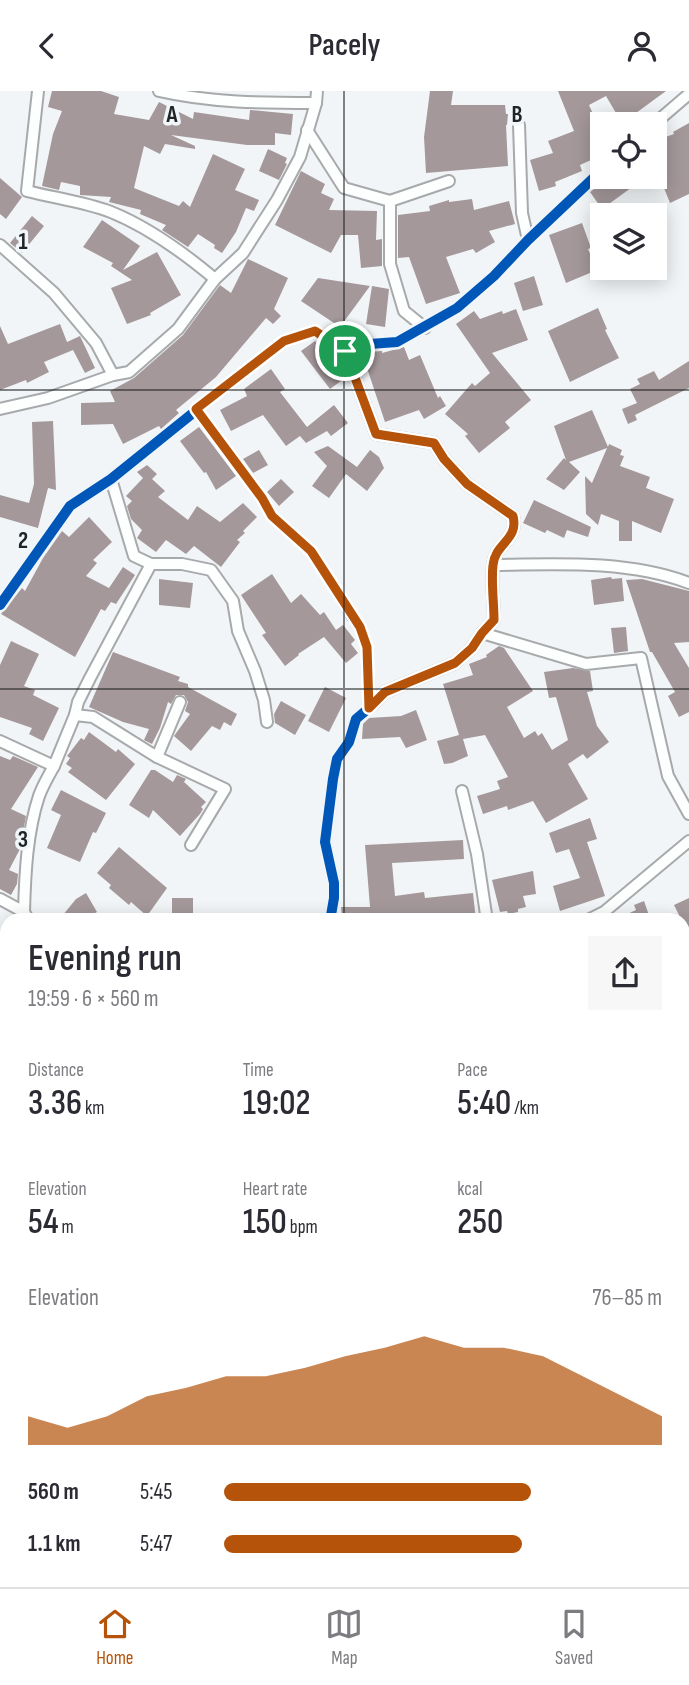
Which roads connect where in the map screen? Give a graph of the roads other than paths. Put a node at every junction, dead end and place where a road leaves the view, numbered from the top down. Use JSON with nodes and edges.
{"nodes":[{"id":1,"x":38,"y":91,"type":"edge"},
{"id":2,"x":159,"y":91,"type":"edge"},
{"id":3,"x":689,"y":94,"type":"edge"},
{"id":4,"x":316,"y":97,"type":"edge"},
{"id":5,"x":667,"y":113,"type":"edge"},
{"id":6,"x":519,"y":125,"type":"dead end"},
{"id":7,"x":307,"y":130,"type":"junction"},
{"id":8,"x":449,"y":181,"type":"dead end"},
{"id":9,"x":590,"y":181,"type":"edge"},
{"id":10,"x":390,"y":201,"type":"junction"},
{"id":11,"x":528,"y":240,"type":"junction"},
{"id":12,"x":0,"y":246,"type":"edge"},
{"id":13,"x":215,"y":279,"type":"junction"},
{"id":14,"x":425,"y":328,"type":"junction"},
{"id":15,"x":345,"y":351,"type":"junction"},
{"id":16,"x":113,"y":375,"type":"junction"},
{"id":17,"x":0,"y":409,"type":"edge"},
{"id":18,"x":196,"y":409,"type":"junction"},
{"id":19,"x":111,"y":479,"type":"junction"},
{"id":20,"x":151,"y":564,"type":"junction"},
{"id":21,"x":493,"y":565,"type":"junction"},
{"id":22,"x":689,"y":583,"type":"edge"},
{"id":23,"x":0,"y":605,"type":"edge"},
{"id":24,"x":482,"y":633,"type":"junction"},
{"id":25,"x":368,"y":678,"type":"junction"},
{"id":26,"x":385,"y":692,"type":"junction"},
{"id":27,"x":180,"y":702,"type":"dead end"},
{"id":28,"x":369,"y":708,"type":"junction"},
{"id":29,"x":75,"y":715,"type":"junction"},
{"id":30,"x":267,"y":722,"type":"dead end"},
{"id":31,"x":0,"y":741,"type":"edge"},
{"id":32,"x":158,"y":757,"type":"junction"},
{"id":33,"x":54,"y":766,"type":"junction"},
{"id":34,"x":462,"y":791,"type":"dead end"},
{"id":35,"x":689,"y":814,"type":"edge"},
{"id":36,"x":689,"y":841,"type":"edge"},
{"id":37,"x":191,"y":845,"type":"dead end"},
{"id":38,"x":0,"y":899,"type":"edge"},
{"id":39,"x":22,"y":913,"type":"edge"},
{"id":40,"x":27,"y":913,"type":"edge"},
{"id":41,"x":331,"y":913,"type":"edge"},
{"id":42,"x":486,"y":913,"type":"edge"},
{"id":43,"x":599,"y":913,"type":"edge"}],
"edges":[{"from":1,"to":13,"type":"street"},
{"from":2,"to":4,"type":"street"},
{"from":3,"to":5,"type":"street"},
{"from":4,"to":7,"type":"street"},
{"from":6,"to":11,"type":"street"},
{"from":7,"to":10,"type":"street"},
{"from":7,"to":13,"type":"street"},
{"from":8,"to":10,"type":"street"},
{"from":9,"to":11,"type":"street"},
{"from":10,"to":14,"type":"street"},
{"from":11,"to":14,"type":"street"},
{"from":12,"to":16,"type":"street"},
{"from":13,"to":16,"type":"street"},
{"from":14,"to":15,"type":"street"},
{"from":15,"to":18,"type":"street"},
{"from":15,"to":21,"type":"street"},
{"from":16,"to":17,"type":"street"},
{"from":18,"to":19,"type":"street"},
{"from":18,"to":25,"type":"street"},
{"from":19,"to":20,"type":"street"},
{"from":19,"to":23,"type":"street"},
{"from":20,"to":29,"type":"street"},
{"from":20,"to":30,"type":"street"},
{"from":21,"to":22,"type":"street"},
{"from":21,"to":24,"type":"street"},
{"from":24,"to":26,"type":"street"},
{"from":24,"to":35,"type":"street"},
{"from":25,"to":26,"type":"street"},
{"from":25,"to":28,"type":"street"},
{"from":26,"to":28,"type":"street"},
{"from":27,"to":32,"type":"street"},
{"from":28,"to":41,"type":"street"},
{"from":29,"to":32,"type":"street"},
{"from":29,"to":33,"type":"street"},
{"from":31,"to":33,"type":"street"},
{"from":32,"to":37,"type":"street"},
{"from":33,"to":40,"type":"street"},
{"from":34,"to":42,"type":"street"},
{"from":36,"to":43,"type":"street"},
{"from":38,"to":39,"type":"street"}]}
